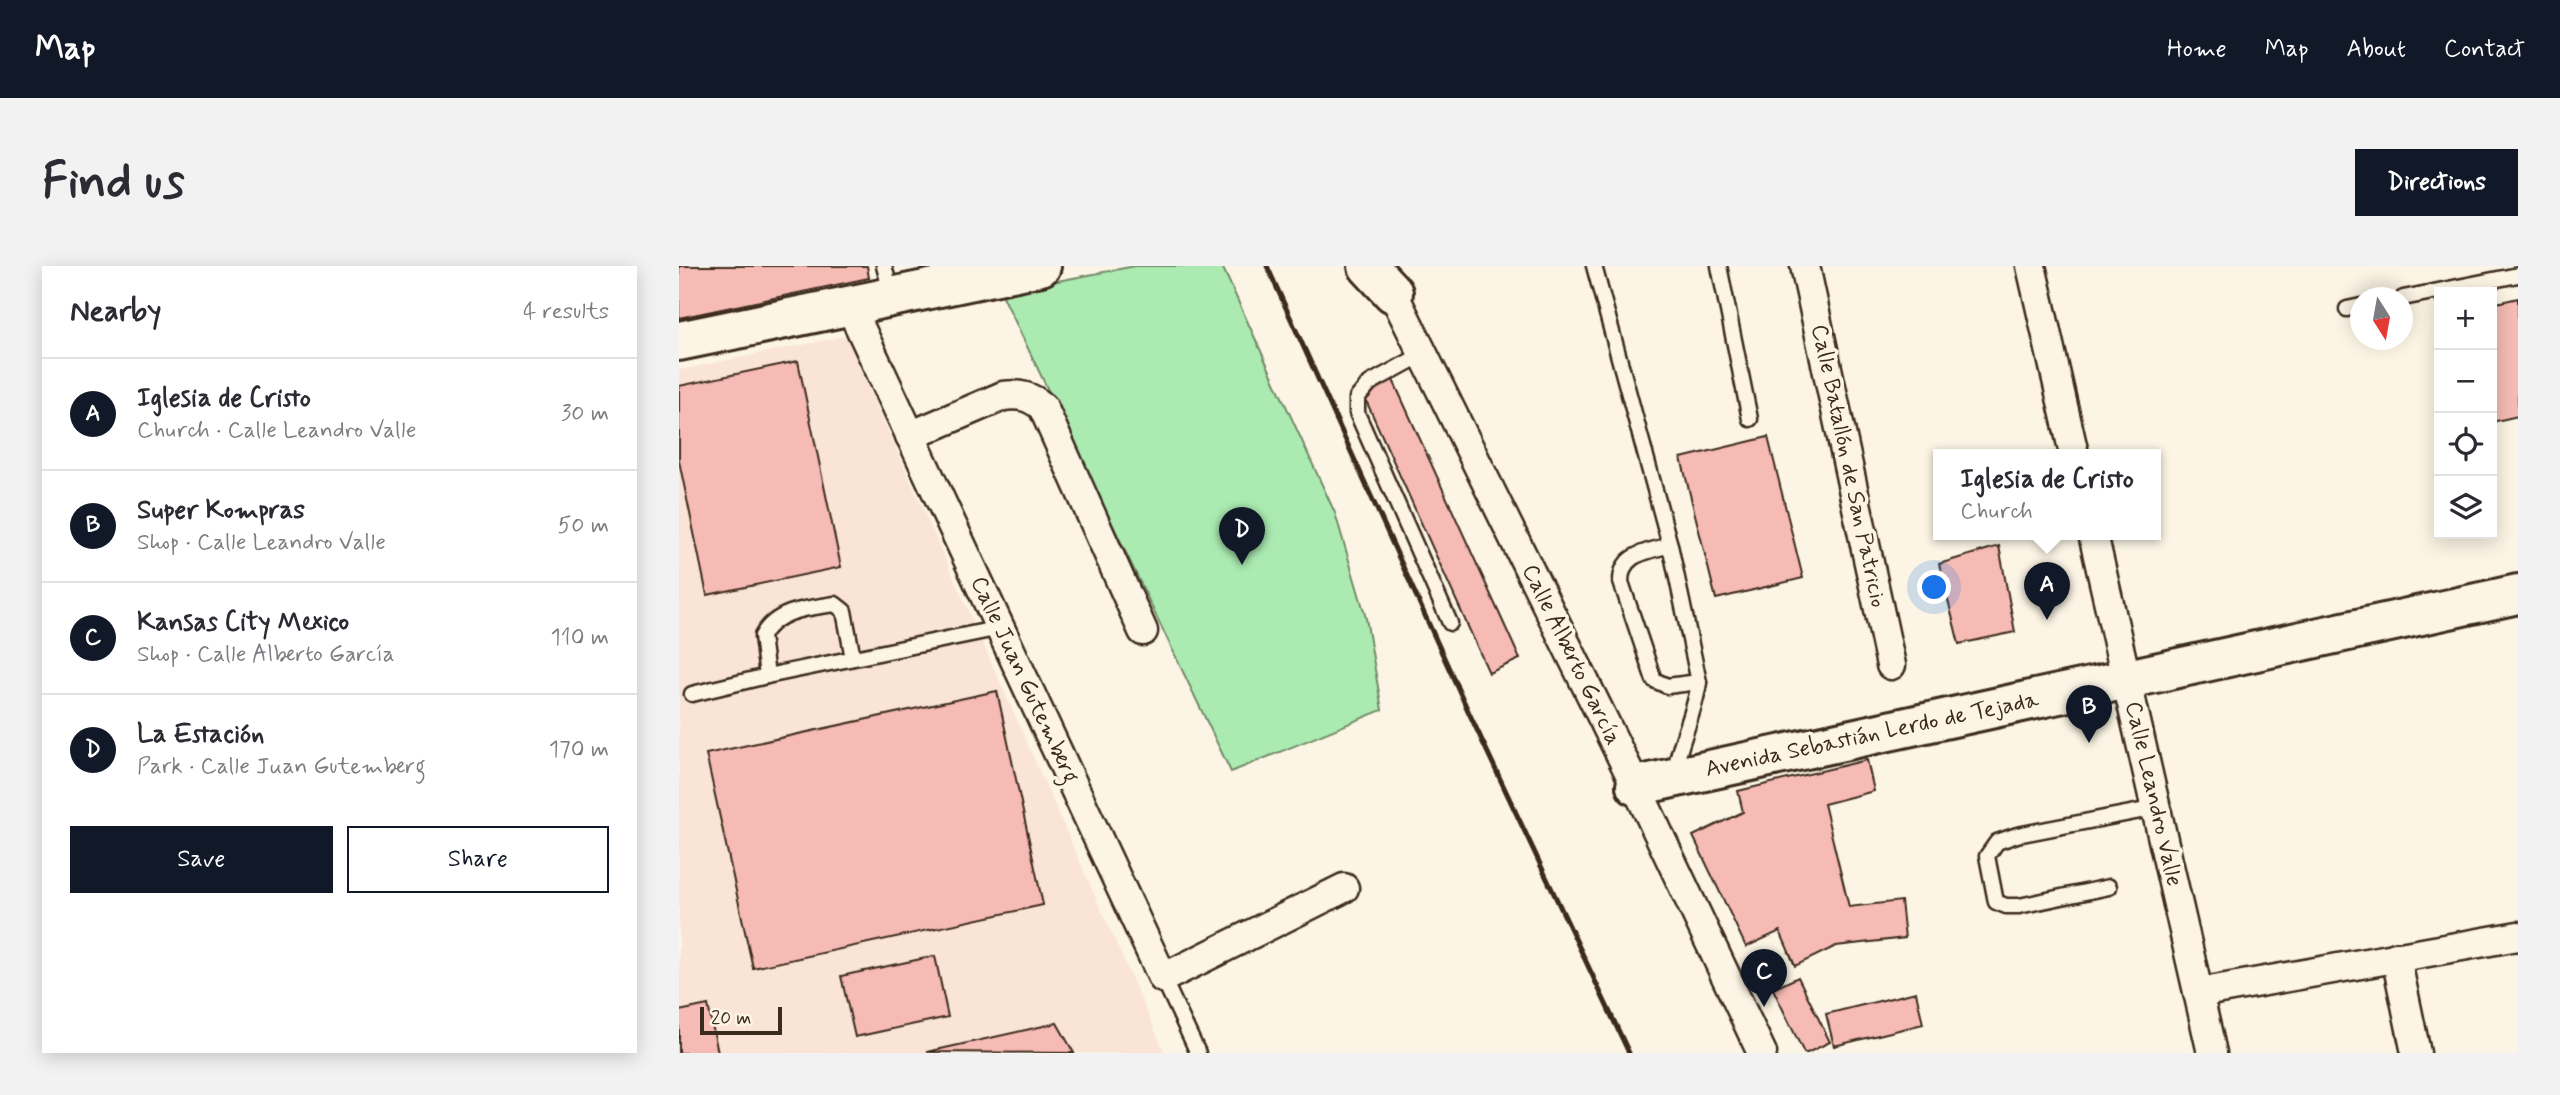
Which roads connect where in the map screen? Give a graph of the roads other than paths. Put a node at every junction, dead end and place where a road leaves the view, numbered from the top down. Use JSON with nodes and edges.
{"nodes":[{"id":1,"x":1041,"y":266,"type":"edge"},
{"id":2,"x":1594,"y":266,"type":"edge"},
{"id":3,"x":1719,"y":266,"type":"edge"},
{"id":4,"x":1805,"y":266,"type":"edge"},
{"id":5,"x":2031,"y":266,"type":"edge"},
{"id":6,"x":1384,"y":275,"type":"edge"},
{"id":7,"x":2518,"y":275,"type":"edge"},
{"id":8,"x":888,"y":282,"type":"edge"},
{"id":9,"x":2413,"y":296,"type":"edge"},
{"id":10,"x":850,"y":306,"type":"junction"},
{"id":11,"x":679,"y":341,"type":"edge"},
{"id":12,"x":1423,"y":354,"type":"junction"},
{"id":13,"x":1750,"y":419,"type":"dead end"},
{"id":14,"x":911,"y":436,"type":"junction"},
{"id":15,"x":2073,"y":449,"type":"edge"},
{"id":16,"x":2094,"y":540,"type":"edge"},
{"id":17,"x":1670,"y":545,"type":"junction"},
{"id":18,"x":2518,"y":594,"type":"edge"},
{"id":19,"x":1450,"y":623,"type":"dead end"},
{"id":20,"x":1000,"y":628,"type":"junction"},
{"id":21,"x":1143,"y":631,"type":"dead end"},
{"id":22,"x":853,"y":658,"type":"junction"},
{"id":23,"x":1891,"y":665,"type":"dead end"},
{"id":24,"x":767,"y":676,"type":"junction"},
{"id":25,"x":2127,"y":681,"type":"junction"},
{"id":26,"x":1699,"y":682,"type":"junction"},
{"id":27,"x":692,"y":694,"type":"dead end"},
{"id":28,"x":1673,"y":778,"type":"junction"},
{"id":29,"x":1636,"y":786,"type":"junction"},
{"id":30,"x":2156,"y":808,"type":"junction"},
{"id":31,"x":2109,"y":887,"type":"dead end"},
{"id":32,"x":1344,"y":888,"type":"dead end"},
{"id":33,"x":2518,"y":936,"type":"edge"},
{"id":34,"x":2396,"y":957,"type":"junction"},
{"id":35,"x":1163,"y":978,"type":"junction"},
{"id":36,"x":2198,"y":993,"type":"junction"},
{"id":37,"x":1198,"y":1053,"type":"edge"},
{"id":38,"x":1762,"y":1053,"type":"edge"},
{"id":39,"x":2212,"y":1053,"type":"edge"},
{"id":40,"x":2416,"y":1053,"type":"edge"}],
"edges":[{"from":1,"to":8,"type":"main road"},
{"from":2,"to":17,"type":"lane"},
{"from":3,"to":13,"type":"lane"},
{"from":4,"to":23,"type":"street","name":"Calle Batallón de San Patricio"},
{"from":5,"to":15,"type":"street"},
{"from":6,"to":12,"type":"street","name":"Calle Alberto García"},
{"from":7,"to":9,"type":"lane"},
{"from":8,"to":10,"type":"main road"},
{"from":10,"to":11,"type":"main road"},
{"from":10,"to":14,"type":"street","name":"Calle Juan Gutemberg"},
{"from":12,"to":19,"type":"lane"},
{"from":12,"to":29,"type":"street","name":"Calle Alberto García"},
{"from":14,"to":20,"type":"street","name":"Calle Juan Gutemberg"},
{"from":14,"to":21,"type":"street"},
{"from":16,"to":25,"type":"street","name":"Calle Leandro Valle"},
{"from":17,"to":26,"type":"lane"},
{"from":17,"to":26,"type":"lane"},
{"from":18,"to":25,"type":"main road","name":"Avenida Sebastián Lerdo de Tejada"},
{"from":20,"to":22,"type":"lane"},
{"from":20,"to":35,"type":"street","name":"Calle Juan Gutemberg"},
{"from":22,"to":24,"type":"lane"},
{"from":22,"to":24,"type":"lane"},
{"from":24,"to":27,"type":"lane"},
{"from":25,"to":28,"type":"main road","name":"Avenida Sebastián Lerdo de Tejada"},
{"from":25,"to":30,"type":"street","name":"Calle Leandro Valle"},
{"from":26,"to":28,"type":"lane"},
{"from":28,"to":29,"type":"main road","name":"Avenida Sebastián Lerdo de Tejada"},
{"from":29,"to":38,"type":"street","name":"Calle Alberto García"},
{"from":30,"to":31,"type":"lane"},
{"from":30,"to":36,"type":"street","name":"Calle Leandro Valle"},
{"from":32,"to":35,"type":"street"},
{"from":33,"to":34,"type":"street"},
{"from":34,"to":36,"type":"street"},
{"from":34,"to":40,"type":"street"},
{"from":35,"to":37,"type":"lane","name":"Calle Juan Gutemberg"},
{"from":36,"to":39,"type":"street","name":"Calle Leandro Valle"}]}
